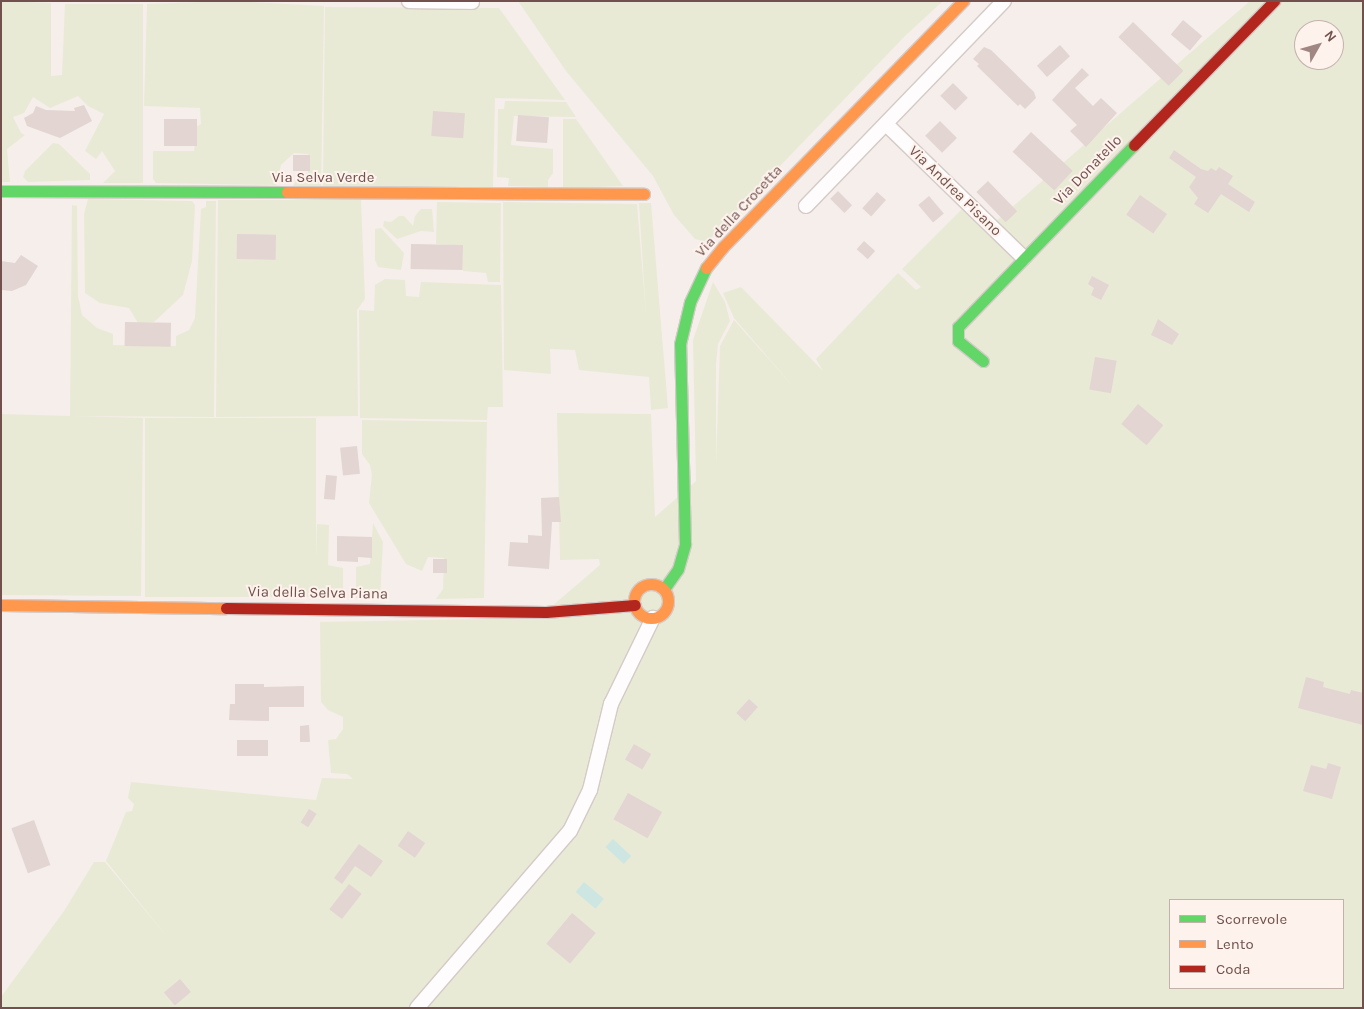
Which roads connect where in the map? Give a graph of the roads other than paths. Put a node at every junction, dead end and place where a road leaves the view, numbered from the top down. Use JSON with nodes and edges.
{"nodes":[{"id":1,"x":409,"y":1,"type":"edge"},
{"id":2,"x":963,"y":1,"type":"edge"},
{"id":3,"x":1004,"y":1,"type":"edge"},
{"id":4,"x":1274,"y":1,"type":"edge"},
{"id":5,"x":472,"y":2,"type":"edge"},
{"id":6,"x":886,"y":124,"type":"junction"},
{"id":7,"x":1,"y":191,"type":"edge"},
{"id":8,"x":644,"y":194,"type":"dead end"},
{"id":9,"x":806,"y":206,"type":"dead end"},
{"id":10,"x":1024,"y":258,"type":"junction"},
{"id":11,"x":983,"y":361,"type":"dead end"},
{"id":12,"x":664,"y":588,"type":"junction"},
{"id":13,"x":1,"y":605,"type":"edge"},
{"id":14,"x":635,"y":605,"type":"junction"},
{"id":15,"x":653,"y":618,"type":"junction"},
{"id":16,"x":417,"y":1008,"type":"edge"}],
"edges":[{"from":1,"to":5,"type":"street"},
{"from":2,"to":12,"type":"street","name":"Via della Crocetta"},
{"from":3,"to":6,"type":"street"},
{"from":4,"to":10,"type":"street","name":"Via Donatello"},
{"from":6,"to":9,"type":"street"},
{"from":6,"to":10,"type":"street","name":"Via Andrea Pisano"},
{"from":7,"to":8,"type":"street","name":"Via Selva Verde"},
{"from":10,"to":11,"type":"street","name":"Via Donatello"},
{"from":12,"to":14,"type":"street"},
{"from":12,"to":15,"type":"street"},
{"from":13,"to":14,"type":"street","name":"Via della Selva Piana"},
{"from":14,"to":15,"type":"street"},
{"from":15,"to":16,"type":"street"}]}
